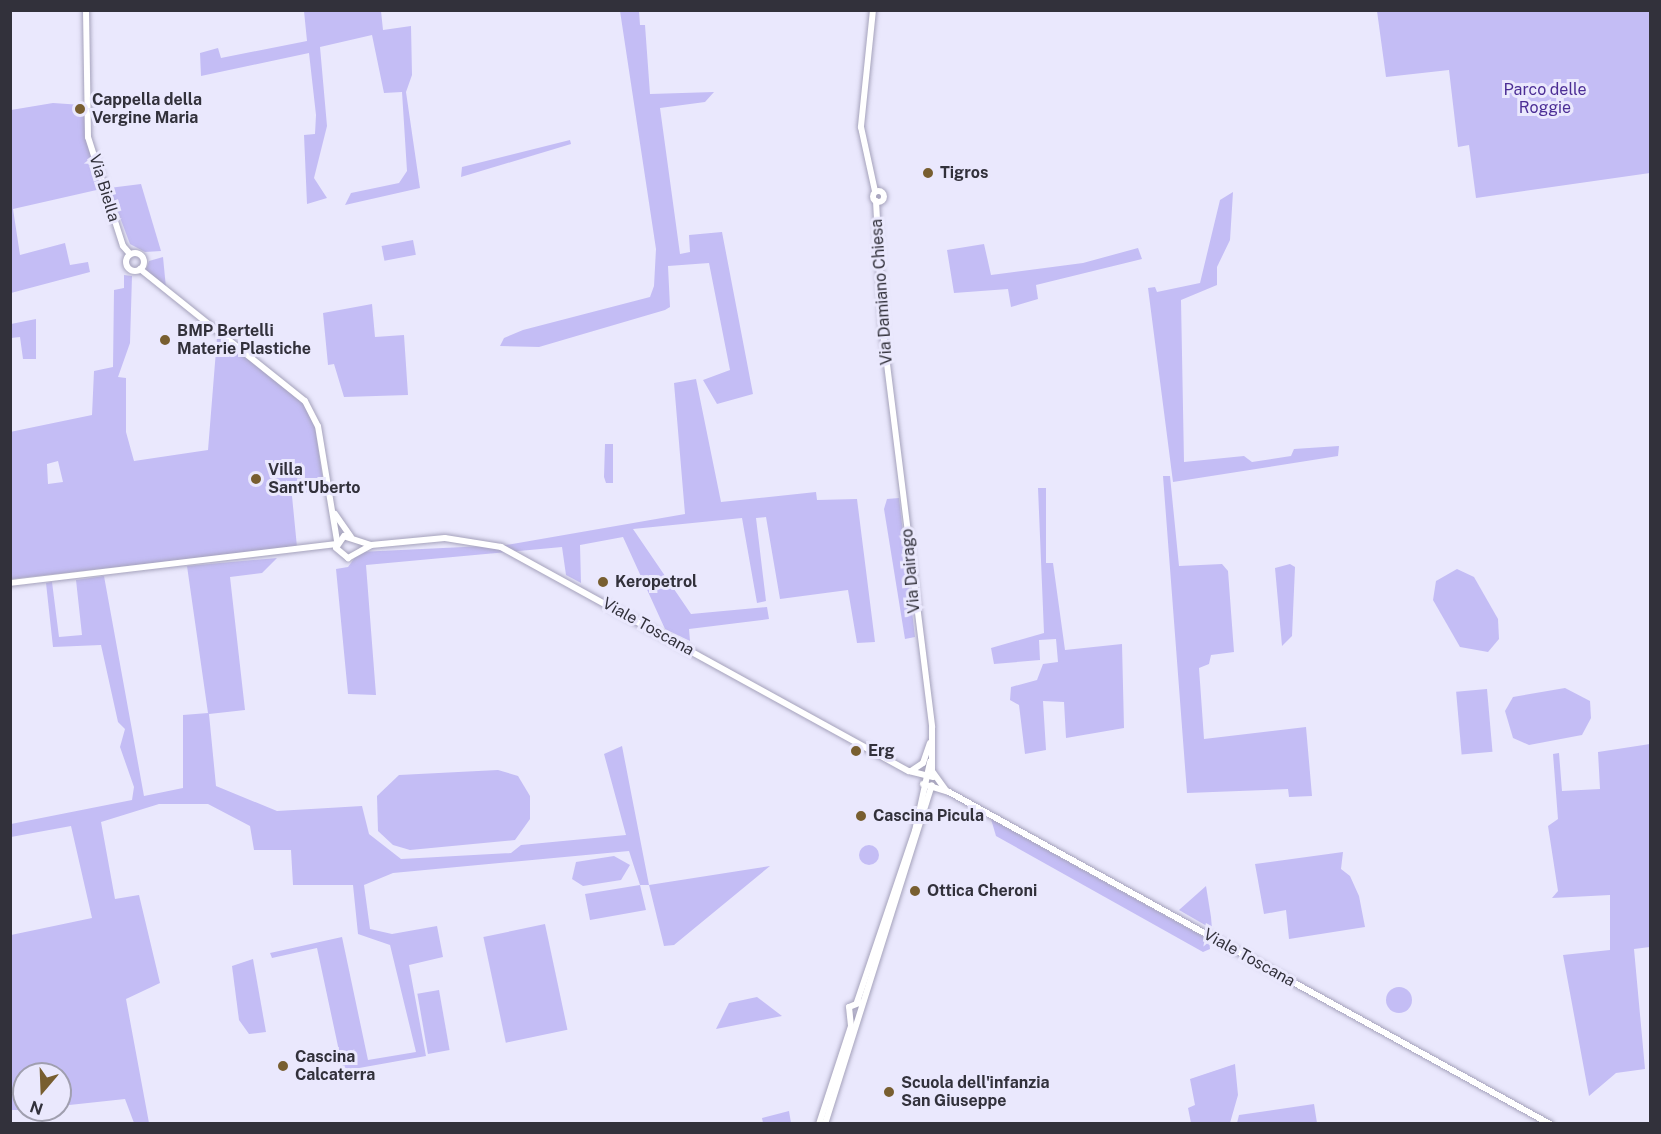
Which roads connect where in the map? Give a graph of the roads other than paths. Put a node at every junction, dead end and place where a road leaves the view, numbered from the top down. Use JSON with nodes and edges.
{"nodes":[{"id":1,"x":86,"y":10,"type":"edge"},
{"id":2,"x":873,"y":10,"type":"edge"},
{"id":3,"x":130,"y":254,"type":"junction"},
{"id":4,"x":140,"y":269,"type":"junction"},
{"id":5,"x":890,"y":383,"type":"joint"},
{"id":6,"x":331,"y":505,"type":"junction"},
{"id":7,"x":353,"y":539,"type":"junction"},
{"id":8,"x":336,"y":543,"type":"junction"},
{"id":9,"x":371,"y":545,"type":"junction"},
{"id":10,"x":317,"y":550,"type":"junction"},
{"id":11,"x":356,"y":553,"type":"junction"},
{"id":12,"x":339,"y":555,"type":"junction"},
{"id":13,"x":10,"y":583,"type":"edge"},
{"id":14,"x":933,"y":734,"type":"junction"},
{"id":15,"x":931,"y":759,"type":"junction"},
{"id":16,"x":910,"y":771,"type":"junction"},
{"id":17,"x":934,"y":778,"type":"junction"},
{"id":18,"x":923,"y":781,"type":"junction"},
{"id":19,"x":932,"y":786,"type":"junction"},
{"id":20,"x":949,"y":792,"type":"junction"},
{"id":21,"x":857,"y":1002,"type":"junction"},
{"id":22,"x":857,"y":1014,"type":"junction"},
{"id":23,"x":819,"y":1124,"type":"edge"},
{"id":24,"x":825,"y":1124,"type":"edge"},
{"id":25,"x":1550,"y":1124,"type":"edge"}],
"edges":[{"from":1,"to":3,"type":"street","name":"Via Biella"},
{"from":2,"to":5,"type":"street","name":"Via Damiano Chiesa"},
{"from":3,"to":4,"type":"street"},
{"from":3,"to":4,"type":"street"},
{"from":4,"to":6,"type":"street"},
{"from":5,"to":14,"type":"street","name":"Via Dairago"},
{"from":6,"to":7,"type":"street"},
{"from":6,"to":8,"type":"street"},
{"from":7,"to":8,"type":"street","name":"Viale Toscana"},
{"from":7,"to":9,"type":"street","name":"Viale Toscana"},
{"from":7,"to":11,"type":"street"},
{"from":8,"to":10,"type":"street","name":"Viale Toscana"},
{"from":8,"to":12,"type":"street"},
{"from":9,"to":11,"type":"street","name":"Viale Toscana"},
{"from":9,"to":16,"type":"street","name":"Viale Toscana"},
{"from":10,"to":12,"type":"street","name":"Viale Toscana"},
{"from":10,"to":13,"type":"street","name":"Viale Toscana"},
{"from":11,"to":12,"type":"street","name":"Viale Toscana"},
{"from":14,"to":15,"type":"street","name":"Via Dairago"},
{"from":14,"to":16,"type":"street"},
{"from":15,"to":17,"type":"street"},
{"from":15,"to":18,"type":"street"},
{"from":16,"to":18,"type":"street","name":"Viale Toscana"},
{"from":17,"to":18,"type":"street"},
{"from":17,"to":19,"type":"street"},
{"from":17,"to":20,"type":"street","name":"Viale Toscana"},
{"from":18,"to":19,"type":"street","name":"Viale Toscana"},
{"from":18,"to":21,"type":"street"},
{"from":19,"to":20,"type":"street","name":"Viale Toscana"},
{"from":19,"to":22,"type":"street"},
{"from":20,"to":25,"type":"street","name":"Viale Toscana"},
{"from":21,"to":22,"type":"street"},
{"from":21,"to":22,"type":"street"},
{"from":22,"to":23,"type":"street"},
{"from":22,"to":24,"type":"street"}]}
